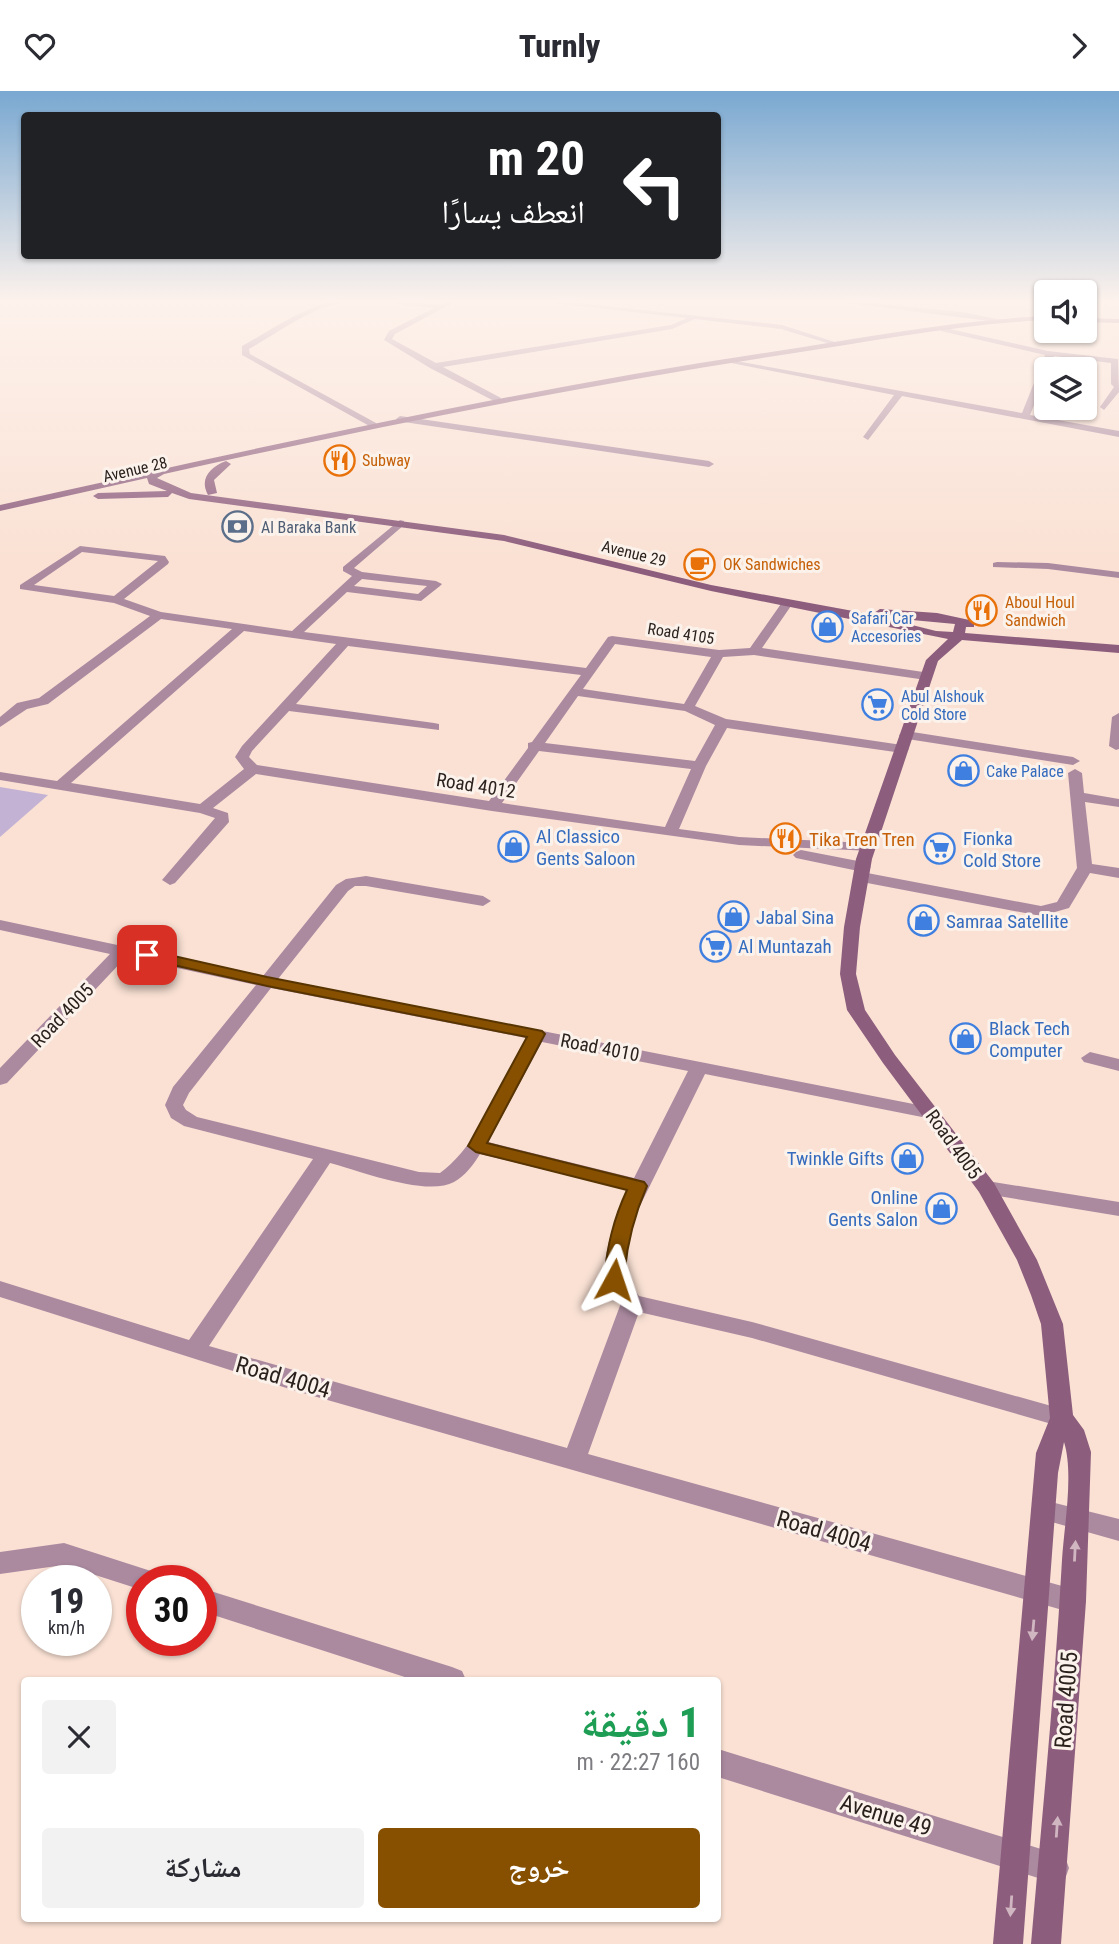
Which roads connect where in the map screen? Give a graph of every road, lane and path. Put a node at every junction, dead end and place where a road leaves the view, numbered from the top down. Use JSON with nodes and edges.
{"nodes":[{"id":1,"x":301,"y":385,"type":"edge"},
{"id":2,"x":470,"y":385,"type":"edge"},
{"id":3,"x":583,"y":385,"type":"edge"},
{"id":4,"x":864,"y":385,"type":"edge"},
{"id":5,"x":1038,"y":385,"type":"edge"},
{"id":6,"x":1119,"y":386,"type":"edge"},
{"id":7,"x":901,"y":392,"type":"junction"},
{"id":8,"x":498,"y":400,"type":"junction"},
{"id":9,"x":1104,"y":407,"type":"dead end"},
{"id":10,"x":1026,"y":414,"type":"junction"},
{"id":11,"x":400,"y":419,"type":"junction"},
{"id":12,"x":373,"y":425,"type":"junction"},
{"id":13,"x":1119,"y":433,"type":"edge"},
{"id":14,"x":868,"y":437,"type":"dead end"},
{"id":15,"x":276,"y":448,"type":"junction"},
{"id":16,"x":226,"y":464,"type":"junction"},
{"id":17,"x":709,"y":464,"type":"dead end"},
{"id":18,"x":156,"y":477,"type":"junction"},
{"id":19,"x":212,"y":493,"type":"junction"},
{"id":20,"x":189,"y":496,"type":"junction"},
{"id":21,"x":70,"y":500,"type":"junction"},
{"id":22,"x":0,"y":508,"type":"edge"},
{"id":23,"x":0,"y":515,"type":"edge"},
{"id":24,"x":400,"y":523,"type":"junction"},
{"id":25,"x":997,"y":565,"type":"dead end"},
{"id":26,"x":359,"y":575,"type":"junction"},
{"id":27,"x":1119,"y":575,"type":"edge"},
{"id":28,"x":344,"y":588,"type":"junction"},
{"id":29,"x":116,"y":600,"type":"junction"},
{"id":30,"x":787,"y":603,"type":"junction"},
{"id":31,"x":159,"y":615,"type":"junction"},
{"id":32,"x":925,"y":616,"type":"junction"},
{"id":33,"x":961,"y":622,"type":"junction"},
{"id":34,"x":243,"y":626,"type":"junction"},
{"id":35,"x":915,"y":631,"type":"junction"},
{"id":36,"x":295,"y":634,"type":"junction"},
{"id":37,"x":958,"y":637,"type":"junction"},
{"id":38,"x":345,"y":642,"type":"junction"},
{"id":39,"x":1119,"y":643,"type":"edge"},
{"id":40,"x":1119,"y":649,"type":"edge"},
{"id":41,"x":754,"y":651,"type":"junction"},
{"id":42,"x":719,"y":655,"type":"junction"},
{"id":43,"x":929,"y":668,"type":"junction"},
{"id":44,"x":589,"y":672,"type":"junction"},
{"id":45,"x":575,"y":692,"type":"junction"},
{"id":46,"x":0,"y":703,"type":"edge"},
{"id":47,"x":22,"y":706,"type":"junction"},
{"id":48,"x":285,"y":706,"type":"junction"},
{"id":49,"x":688,"y":708,"type":"junction"},
{"id":50,"x":1119,"y":717,"type":"edge"},
{"id":51,"x":0,"y":723,"type":"edge"},
{"id":52,"x":723,"y":723,"type":"junction"},
{"id":53,"x":434,"y":727,"type":"dead end"},
{"id":54,"x":904,"y":742,"type":"junction"},
{"id":55,"x":533,"y":746,"type":"junction"},
{"id":56,"x":1114,"y":748,"type":"edge"},
{"id":57,"x":699,"y":766,"type":"junction"},
{"id":58,"x":253,"y":769,"type":"junction"},
{"id":59,"x":0,"y":776,"type":"edge"},
{"id":60,"x":61,"y":785,"type":"junction"},
{"id":61,"x":1078,"y":796,"type":"junction"},
{"id":62,"x":1119,"y":803,"type":"edge"},
{"id":63,"x":492,"y":807,"type":"junction"},
{"id":64,"x":203,"y":809,"type":"junction"},
{"id":65,"x":671,"y":831,"type":"junction"},
{"id":66,"x":757,"y":843,"type":"junction"},
{"id":67,"x":867,"y":848,"type":"junction"},
{"id":68,"x":1086,"y":868,"type":"junction"},
{"id":69,"x":862,"y":872,"type":"junction"},
{"id":70,"x":1119,"y":873,"type":"edge"},
{"id":71,"x":170,"y":880,"type":"dead end"},
{"id":72,"x":483,"y":901,"type":"dead end"},
{"id":73,"x":0,"y":925,"type":"edge"},
{"id":74,"x":124,"y":950,"type":"junction"},
{"id":75,"x":267,"y":982,"type":"junction"},
{"id":76,"x":537,"y":1034,"type":"junction"},
{"id":77,"x":1090,"y":1059,"type":"dead end"},
{"id":78,"x":1119,"y":1065,"type":"edge"},
{"id":79,"x":700,"y":1066,"type":"junction"},
{"id":80,"x":0,"y":1079,"type":"edge"},
{"id":81,"x":932,"y":1113,"type":"junction"},
{"id":82,"x":476,"y":1146,"type":"junction"},
{"id":83,"x":326,"y":1155,"type":"junction"},
{"id":84,"x":638,"y":1186,"type":"junction"},
{"id":85,"x":987,"y":1188,"type":"junction"},
{"id":86,"x":1119,"y":1209,"type":"edge"},
{"id":87,"x":0,"y":1289,"type":"edge"},
{"id":88,"x":632,"y":1302,"type":"junction"},
{"id":89,"x":194,"y":1350,"type":"junction"},
{"id":90,"x":1062,"y":1418,"type":"junction"},
{"id":91,"x":575,"y":1458,"type":"junction"},
{"id":92,"x":1043,"y":1510,"type":"junction"},
{"id":93,"x":1077,"y":1520,"type":"junction"},
{"id":94,"x":1119,"y":1529,"type":"edge"},
{"id":95,"x":0,"y":1563,"type":"edge"},
{"id":96,"x":126,"y":1574,"type":"edge"},
{"id":97,"x":1037,"y":1593,"type":"junction"},
{"id":98,"x":1073,"y":1601,"type":"junction"},
{"id":99,"x":217,"y":1604,"type":"edge"},
{"id":100,"x":443,"y":1677,"type":"edge"},
{"id":101,"x":721,"y":1764,"type":"edge"},
{"id":102,"x":1014,"y":1854,"type":"junction"},
{"id":103,"x":1054,"y":1868,"type":"junction"},
{"id":104,"x":1008,"y":1944,"type":"edge"},
{"id":105,"x":1046,"y":1944,"type":"edge"}],
"edges":[{"from":1,"to":12,"type":"street"},
{"from":2,"to":8,"type":"street"},
{"from":3,"to":8,"type":"street","name":"Avenue 28"},
{"from":4,"to":7,"type":"street"},
{"from":5,"to":10,"type":"street"},
{"from":6,"to":9,"type":"street"},
{"from":7,"to":10,"type":"street"},
{"from":7,"to":14,"type":"street"},
{"from":8,"to":11,"type":"street","name":"Avenue 28"},
{"from":10,"to":13,"type":"street"},
{"from":11,"to":12,"type":"street","name":"Avenue 28"},
{"from":11,"to":17,"type":"street"},
{"from":12,"to":15,"type":"street","name":"Avenue 28"},
{"from":15,"to":16,"type":"street","name":"Avenue 28"},
{"from":15,"to":18,"type":"street","name":"Avenue 28"},
{"from":16,"to":18,"type":"street","name":"Avenue 28"},
{"from":16,"to":19,"type":"street"},
{"from":18,"to":19,"type":"street","name":"Avenue 29"},
{"from":18,"to":20,"type":"street","name":"Avenue 29"},
{"from":18,"to":21,"type":"street","name":"Avenue 28"},
{"from":18,"to":22,"type":"street","name":"Avenue 28"},
{"from":19,"to":32,"type":"street","name":"Avenue 29"},
{"from":20,"to":21,"type":"street"},
{"from":20,"to":24,"type":"street","name":"Avenue 29"},
{"from":21,"to":23,"type":"street","name":"Avenue 28"},
{"from":24,"to":26,"type":"street"},
{"from":24,"to":30,"type":"street","name":"Avenue 29"},
{"from":25,"to":27,"type":"street"},
{"from":26,"to":28,"type":"street"},
{"from":26,"to":28,"type":"street"},
{"from":28,"to":36,"type":"street"},
{"from":29,"to":29,"type":"street"},
{"from":29,"to":31,"type":"street"},
{"from":30,"to":35,"type":"street","name":"Avenue 29"},
{"from":30,"to":41,"type":"street"},
{"from":31,"to":34,"type":"street"},
{"from":31,"to":47,"type":"street"},
{"from":32,"to":33,"type":"street","name":"Avenue 29"},
{"from":32,"to":35,"type":"street"},
{"from":33,"to":37,"type":"street"},
{"from":33,"to":39,"type":"street","name":"Avenue 29"},
{"from":34,"to":36,"type":"street"},
{"from":34,"to":60,"type":"street"},
{"from":35,"to":37,"type":"street","name":"Avenue 29"},
{"from":35,"to":43,"type":"street"},
{"from":36,"to":38,"type":"street"},
{"from":37,"to":40,"type":"street","name":"Avenue 29"},
{"from":37,"to":43,"type":"street","name":"Road 4005"},
{"from":38,"to":44,"type":"street"},
{"from":38,"to":48,"type":"street"},
{"from":41,"to":42,"type":"street"},
{"from":41,"to":43,"type":"street"},
{"from":42,"to":44,"type":"street","name":"Road 4105"},
{"from":42,"to":49,"type":"street","name":"Road 4105"},
{"from":43,"to":54,"type":"street","name":"Road 4005"},
{"from":44,"to":45,"type":"street","name":"Road 4105"},
{"from":45,"to":49,"type":"street"},
{"from":45,"to":55,"type":"street","name":"Road 4105"},
{"from":46,"to":47,"type":"street"},
{"from":47,"to":51,"type":"street"},
{"from":48,"to":53,"type":"street"},
{"from":48,"to":58,"type":"street"},
{"from":49,"to":52,"type":"street"},
{"from":50,"to":56,"type":"street"},
{"from":52,"to":54,"type":"street"},
{"from":52,"to":57,"type":"street"},
{"from":54,"to":61,"type":"street"},
{"from":54,"to":67,"type":"street","name":"Road 4005"},
{"from":55,"to":57,"type":"street"},
{"from":55,"to":63,"type":"street","name":"Road 4105"},
{"from":57,"to":65,"type":"street"},
{"from":58,"to":63,"type":"street","name":"Road 4012"},
{"from":58,"to":64,"type":"street"},
{"from":59,"to":60,"type":"street"},
{"from":60,"to":64,"type":"street"},
{"from":61,"to":62,"type":"street"},
{"from":61,"to":68,"type":"street"},
{"from":63,"to":65,"type":"street","name":"Road 4012"},
{"from":64,"to":71,"type":"street"},
{"from":65,"to":66,"type":"street","name":"Road 4012"},
{"from":66,"to":67,"type":"street","name":"Road 4012"},
{"from":66,"to":69,"type":"street","name":"Road 4012"},
{"from":67,"to":69,"type":"street","name":"Road 4005"},
{"from":68,"to":69,"type":"street"},
{"from":68,"to":70,"type":"street"},
{"from":69,"to":81,"type":"street","name":"Road 4005"},
{"from":72,"to":75,"type":"street"},
{"from":73,"to":74,"type":"street","name":"Road 4010"},
{"from":74,"to":75,"type":"street","name":"Road 4010"},
{"from":74,"to":80,"type":"street","name":"Road 4005"},
{"from":75,"to":76,"type":"street","name":"Road 4010"},
{"from":75,"to":83,"type":"street"},
{"from":76,"to":79,"type":"street","name":"Road 4010"},
{"from":76,"to":82,"type":"street"},
{"from":77,"to":78,"type":"street"},
{"from":79,"to":81,"type":"street","name":"Road 4010"},
{"from":79,"to":84,"type":"street"},
{"from":81,"to":85,"type":"street","name":"Road 4005"},
{"from":82,"to":83,"type":"street"},
{"from":82,"to":84,"type":"street"},
{"from":83,"to":89,"type":"street"},
{"from":84,"to":88,"type":"street"},
{"from":85,"to":86,"type":"street"},
{"from":85,"to":90,"type":"street","name":"Road 4005"},
{"from":87,"to":89,"type":"street","name":"Road 4004"},
{"from":88,"to":90,"type":"street"},
{"from":88,"to":91,"type":"street"},
{"from":89,"to":91,"type":"street","name":"Road 4004"},
{"from":90,"to":92,"type":"street","name":"Road 4005"},
{"from":90,"to":93,"type":"street","name":"Road 4005"},
{"from":91,"to":97,"type":"street","name":"Road 4004"},
{"from":92,"to":93,"type":"street"},
{"from":92,"to":97,"type":"street","name":"Road 4005"},
{"from":93,"to":94,"type":"street"},
{"from":98,"to":93,"type":"street","name":"Road 4005","one_way":true},
{"from":95,"to":96,"type":"street"},
{"from":97,"to":98,"type":"street","name":"Road 4004"},
{"from":97,"to":102,"type":"street","name":"Road 4005","one_way":true},
{"from":103,"to":98,"type":"street","name":"Road 4005","one_way":true},
{"from":99,"to":100,"type":"street"},
{"from":101,"to":102,"type":"street","name":"Avenue 49"},
{"from":102,"to":103,"type":"street","name":"Avenue 49"},
{"from":102,"to":104,"type":"street","name":"Road 4005","one_way":true},
{"from":103,"to":105,"type":"street","name":"Road 4005"}]}
